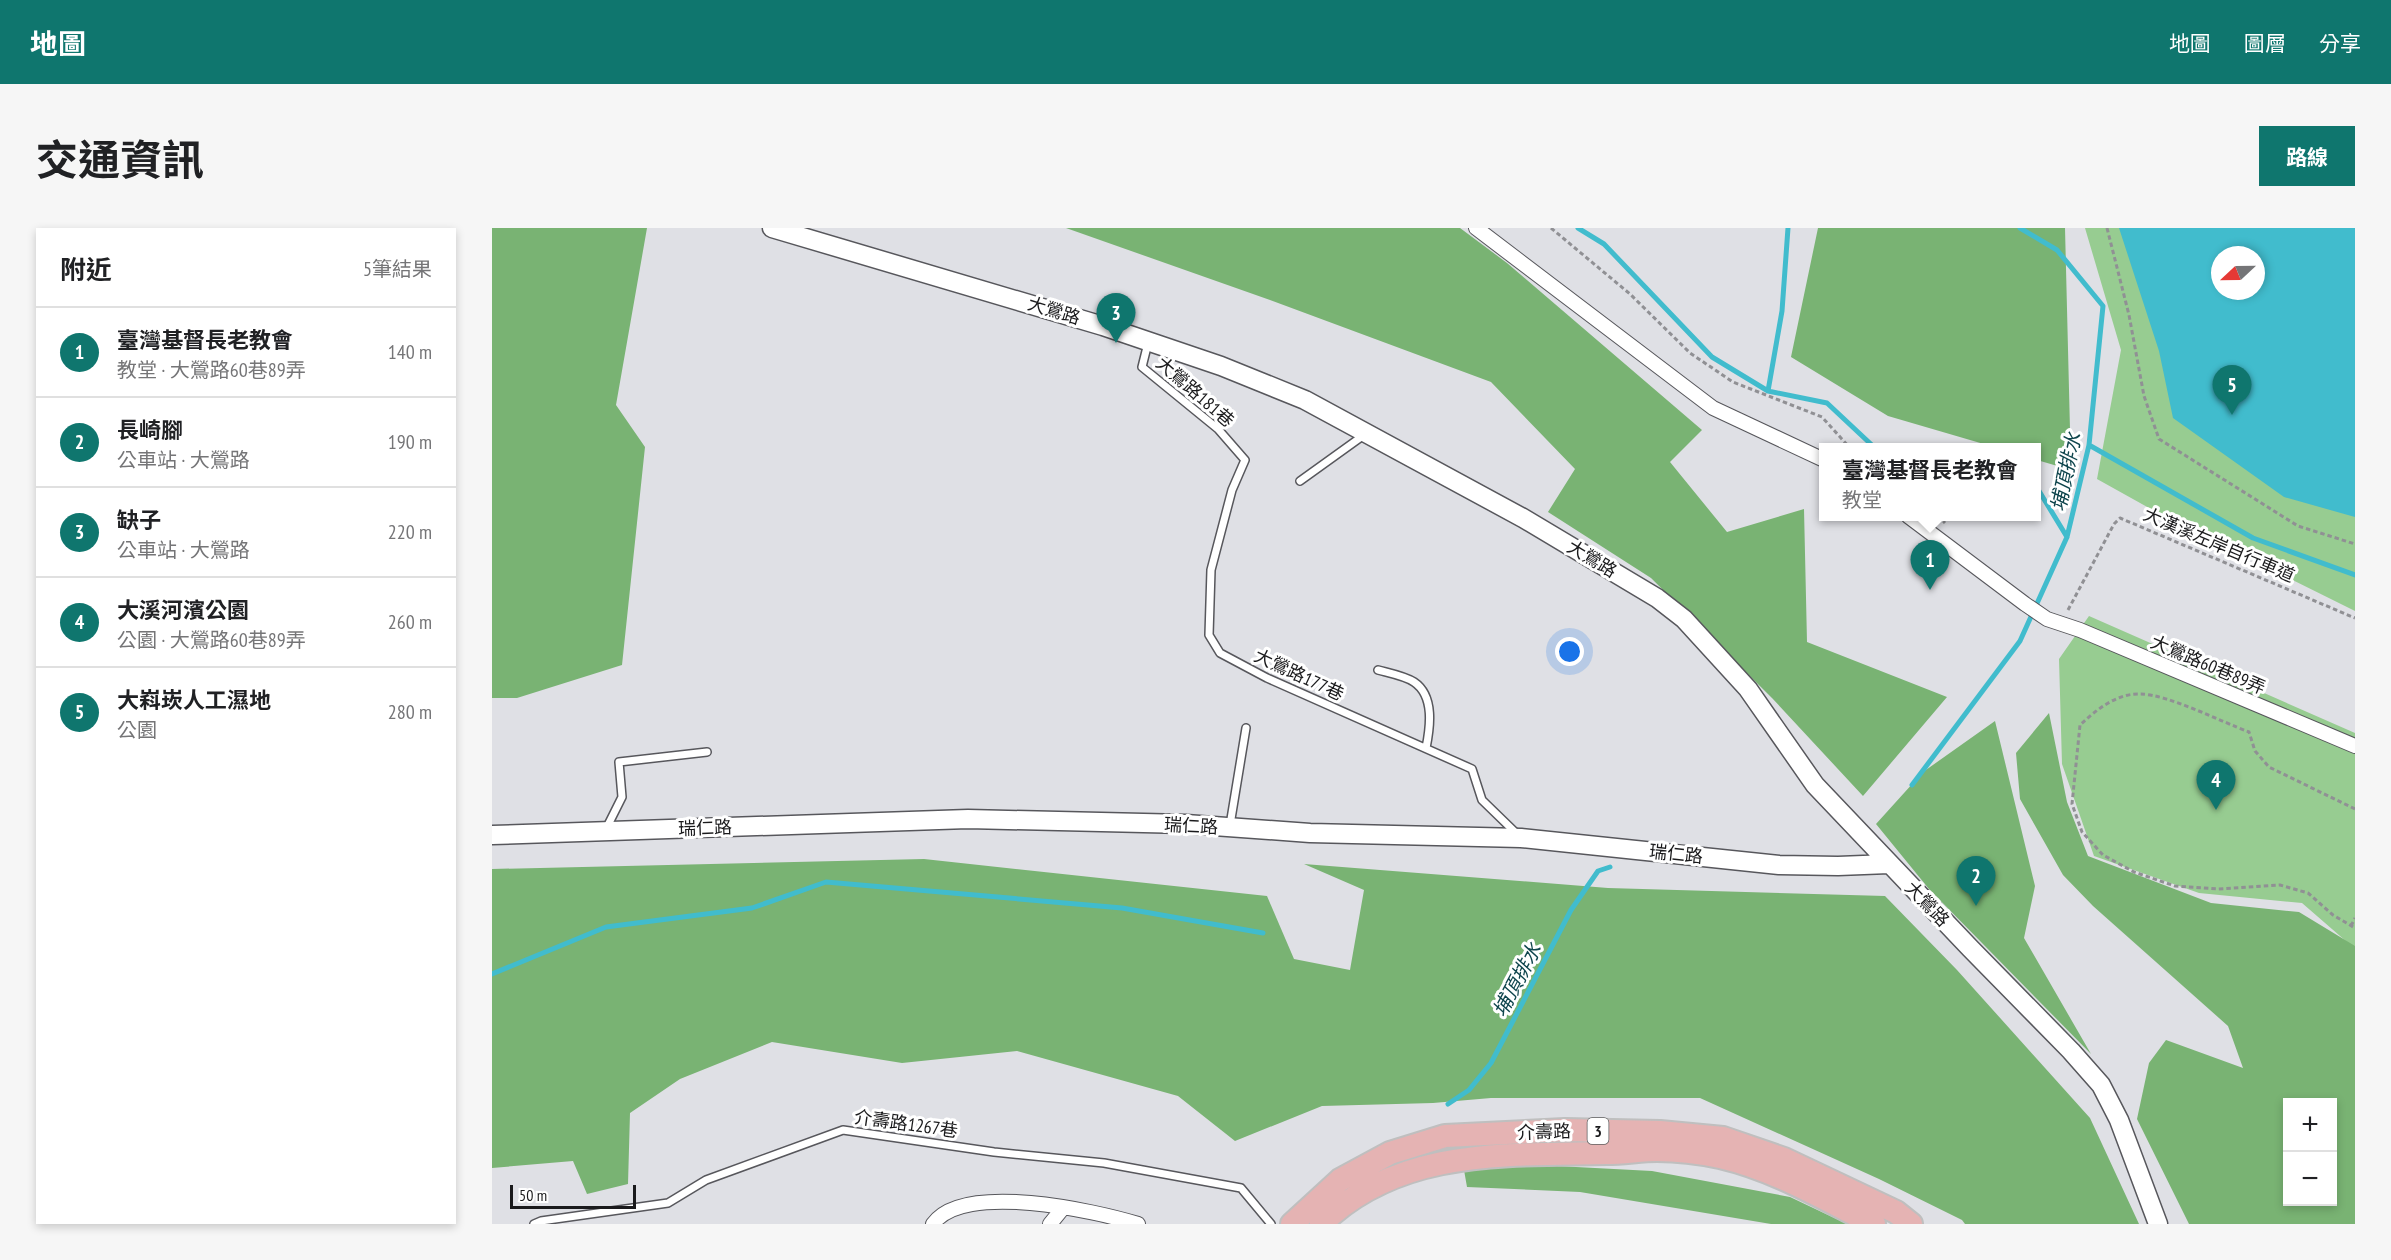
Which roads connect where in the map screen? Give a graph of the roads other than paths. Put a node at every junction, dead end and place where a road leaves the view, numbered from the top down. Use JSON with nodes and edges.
{"nodes":[{"id":1,"x":772,"y":228,"type":"edge"},
{"id":2,"x":1476,"y":228,"type":"edge"},
{"id":3,"x":1148,"y":342,"type":"junction"},
{"id":4,"x":1366,"y":433,"type":"junction"},
{"id":5,"x":1819,"y":458,"type":"edge"},
{"id":6,"x":1245,"y":460,"type":"joint"},
{"id":7,"x":1300,"y":481,"type":"dead end"},
{"id":8,"x":1915,"y":521,"type":"edge"},
{"id":9,"x":1378,"y":670,"type":"dead end"},
{"id":10,"x":1246,"y":728,"type":"dead end"},
{"id":11,"x":2355,"y":746,"type":"edge"},
{"id":12,"x":1426,"y":748,"type":"junction"},
{"id":13,"x":707,"y":752,"type":"dead end"},
{"id":14,"x":1230,"y":828,"type":"junction"},
{"id":15,"x":605,"y":831,"type":"junction"},
{"id":16,"x":492,"y":835,"type":"edge"},
{"id":17,"x":1521,"y":838,"type":"junction"},
{"id":18,"x":1889,"y":864,"type":"junction"},
{"id":19,"x":1063,"y":1208,"type":"junction"},
{"id":20,"x":534,"y":1224,"type":"edge"},
{"id":21,"x":933,"y":1224,"type":"edge"},
{"id":22,"x":1050,"y":1224,"type":"edge"},
{"id":23,"x":1138,"y":1224,"type":"edge"},
{"id":24,"x":1271,"y":1224,"type":"edge"},
{"id":25,"x":1292,"y":1224,"type":"edge"},
{"id":26,"x":1321,"y":1224,"type":"edge"},
{"id":27,"x":1874,"y":1224,"type":"edge"},
{"id":28,"x":1911,"y":1224,"type":"edge"},
{"id":29,"x":2158,"y":1224,"type":"edge"}],
"edges":[{"from":1,"to":3,"type":"street","name":"大鶯路"},
{"from":2,"to":5,"type":"street"},
{"from":3,"to":4,"type":"street","name":"大鶯路"},
{"from":3,"to":6,"type":"lane","name":"大鶯路181巷"},
{"from":4,"to":7,"type":"lane"},
{"from":4,"to":18,"type":"street","name":"大鶯路"},
{"from":6,"to":12,"type":"lane","name":"大鶯路177巷"},
{"from":8,"to":11,"type":"street","name":"大鶯路60巷89弄"},
{"from":9,"to":12,"type":"lane"},
{"from":10,"to":14,"type":"lane"},
{"from":12,"to":17,"type":"lane","name":"大鶯路177巷"},
{"from":13,"to":15,"type":"lane"},
{"from":14,"to":15,"type":"street","name":"瑞仁路"},
{"from":14,"to":17,"type":"street","name":"瑞仁路"},
{"from":15,"to":16,"type":"street","name":"瑞仁路"},
{"from":17,"to":18,"type":"street","name":"瑞仁路"},
{"from":18,"to":29,"type":"street","name":"大鶯路"},
{"from":19,"to":21,"type":"street"},
{"from":19,"to":22,"type":"street"},
{"from":19,"to":23,"type":"street"},
{"from":20,"to":24,"type":"lane","name":"介壽路1267巷"},
{"from":25,"to":28,"type":"main road","name":"介壽路","number":"3"},
{"from":26,"to":27,"type":"main road","name":"介壽路","number":"3"}]}
